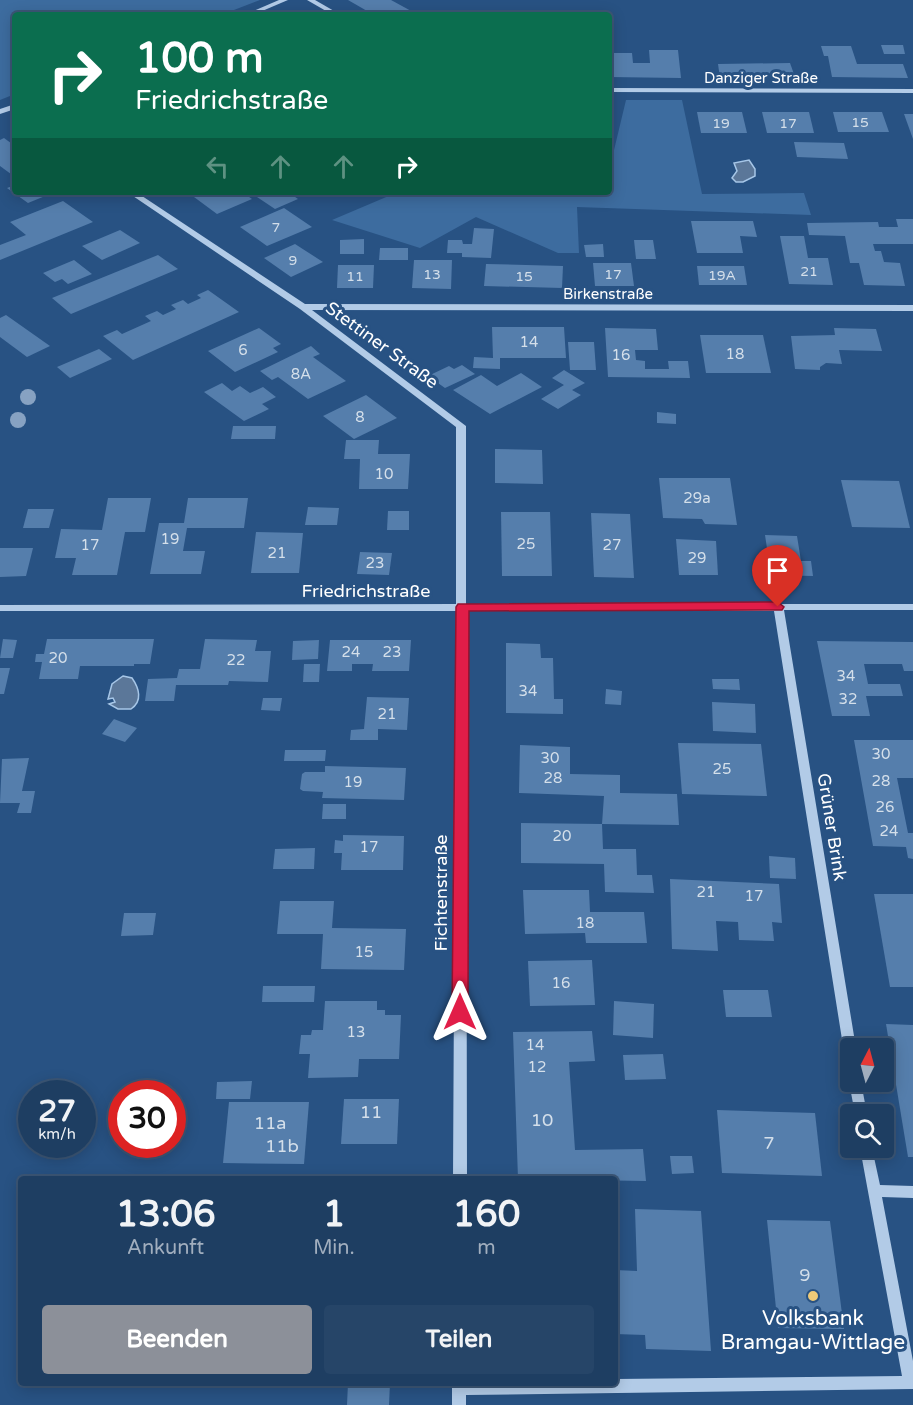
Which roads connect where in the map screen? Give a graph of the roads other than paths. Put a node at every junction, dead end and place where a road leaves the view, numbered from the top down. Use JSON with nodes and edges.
{"nodes":[{"id":1,"x":285,"y":0,"type":"edge"},
{"id":2,"x":309,"y":0,"type":"edge"},
{"id":3,"x":255,"y":12,"type":"edge"},
{"id":4,"x":332,"y":12,"type":"edge"},
{"id":5,"x":612,"y":90,"type":"edge"},
{"id":6,"x":913,"y":91,"type":"edge"},
{"id":7,"x":135,"y":195,"type":"edge"},
{"id":8,"x":303,"y":307,"type":"junction"},
{"id":9,"x":913,"y":308,"type":"edge"},
{"id":10,"x":462,"y":607,"type":"junction"},
{"id":11,"x":778,"y":607,"type":"junction"},
{"id":12,"x":913,"y":607,"type":"edge"},
{"id":13,"x":0,"y":608,"type":"edge"},
{"id":14,"x":848,"y":1038,"type":"edge"},
{"id":15,"x":868,"y":1158,"type":"edge"},
{"id":16,"x":460,"y":1176,"type":"edge"},
{"id":17,"x":873,"y":1191,"type":"junction"},
{"id":18,"x":913,"y":1192,"type":"edge"},
{"id":19,"x":618,"y":1384,"type":"edge"},
{"id":20,"x":459,"y":1386,"type":"edge"},
{"id":21,"x":459,"y":1405,"type":"edge"}],
"edges":[{"from":1,"to":3,"type":"street"},
{"from":2,"to":4,"type":"street"},
{"from":5,"to":6,"type":"street","name":"Danziger Straße"},
{"from":7,"to":8,"type":"street","name":"Stettiner Straße"},
{"from":8,"to":9,"type":"street","name":"Birkenstraße"},
{"from":8,"to":10,"type":"street","name":"Stettiner Straße"},
{"from":10,"to":11,"type":"street","name":"Friedrichstraße"},
{"from":10,"to":13,"type":"street","name":"Friedrichstraße"},
{"from":10,"to":16,"type":"street","name":"Fichtenstraße"},
{"from":11,"to":12,"type":"street","name":"Friedrichstraße"},
{"from":11,"to":14,"type":"street","name":"Grüner Brink"},
{"from":15,"to":17,"type":"street"},
{"from":17,"to":18,"type":"street"},
{"from":17,"to":19,"type":"street"},
{"from":20,"to":21,"type":"street"}]}
